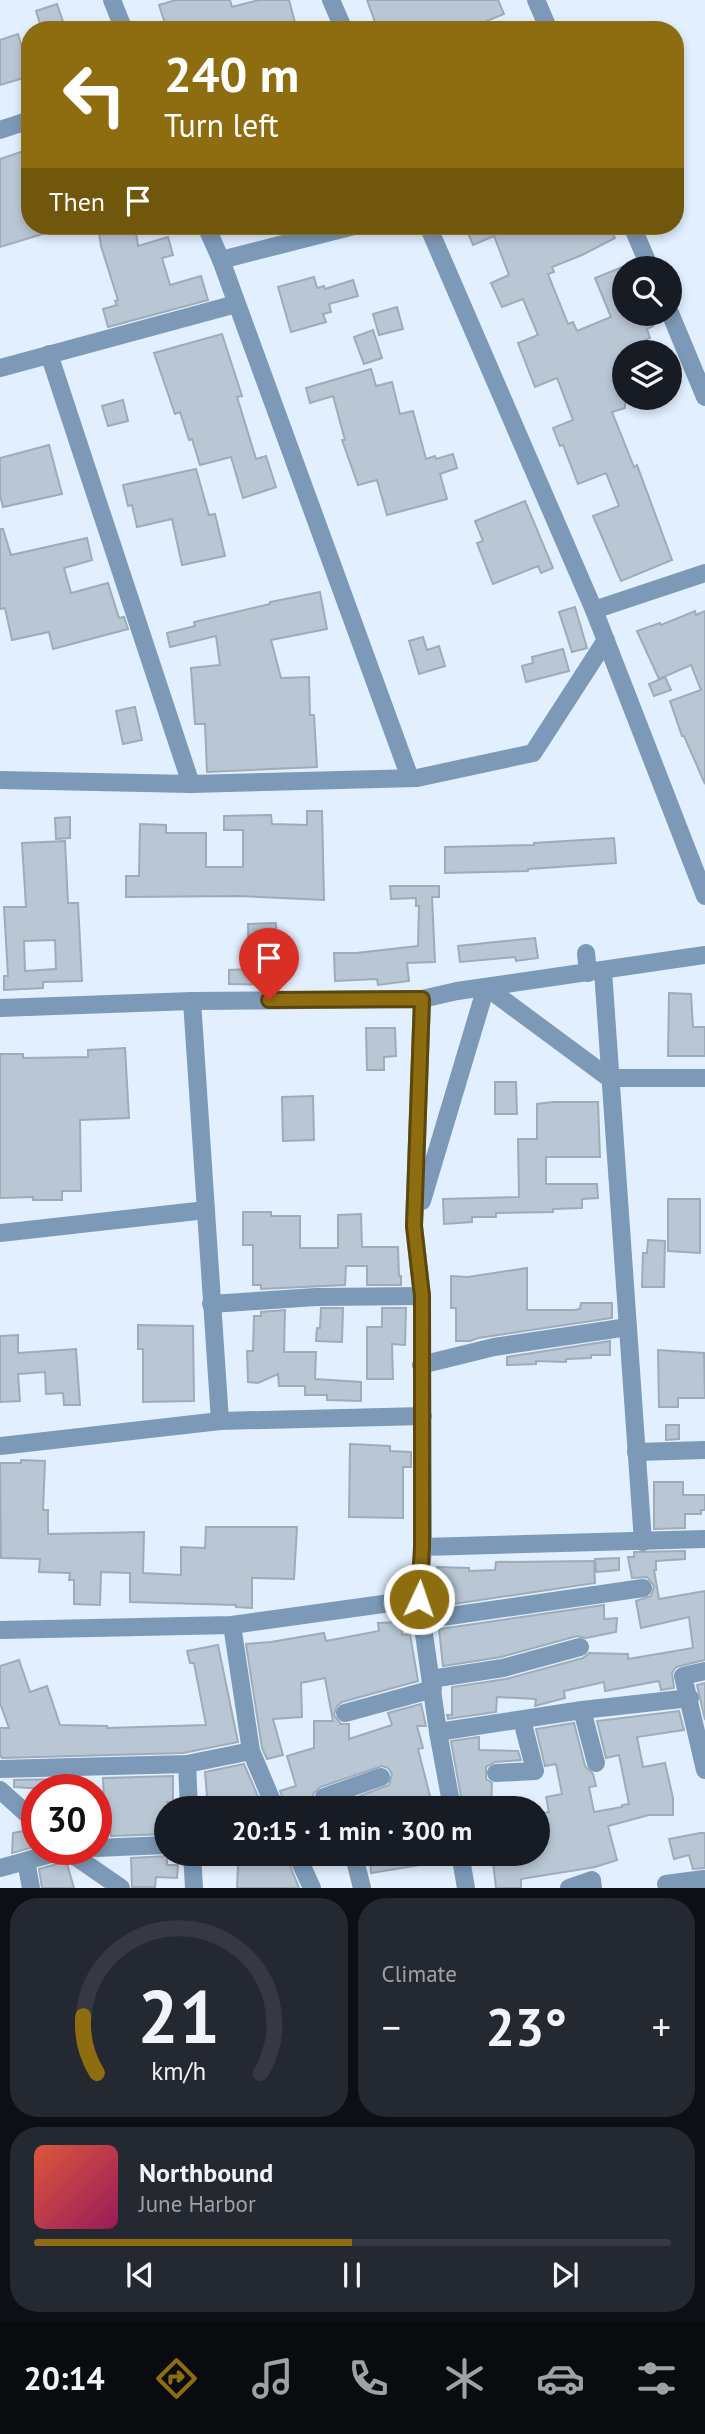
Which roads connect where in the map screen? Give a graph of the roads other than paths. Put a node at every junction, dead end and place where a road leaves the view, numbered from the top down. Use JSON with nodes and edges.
{"nodes":[{"id":1,"x":112,"y":0,"type":"edge"},
{"id":2,"x":331,"y":0,"type":"edge"},
{"id":3,"x":536,"y":0,"type":"edge"},
{"id":4,"x":120,"y":21,"type":"edge"},
{"id":5,"x":340,"y":21,"type":"edge"},
{"id":6,"x":545,"y":21,"type":"edge"},
{"id":7,"x":21,"y":123,"type":"edge"},
{"id":8,"x":0,"y":130,"type":"edge"},
{"id":9,"x":210,"y":235,"type":"edge"},
{"id":10,"x":319,"y":235,"type":"edge"},
{"id":11,"x":432,"y":235,"type":"edge"},
{"id":12,"x":636,"y":235,"type":"edge"},
{"id":13,"x":645,"y":256,"type":"edge"},
{"id":14,"x":221,"y":260,"type":"junction"},
{"id":15,"x":236,"y":304,"type":"junction"},
{"id":16,"x":675,"y":326,"type":"edge"},
{"id":17,"x":48,"y":354,"type":"junction"},
{"id":18,"x":0,"y":368,"type":"edge"},
{"id":19,"x":705,"y":397,"type":"edge"},
{"id":20,"x":705,"y":573,"type":"edge"},
{"id":21,"x":594,"y":610,"type":"junction"},
{"id":22,"x":606,"y":640,"type":"junction"},
{"id":23,"x":410,"y":778,"type":"junction"},
{"id":24,"x":0,"y":780,"type":"edge"},
{"id":25,"x":191,"y":784,"type":"junction"},
{"id":26,"x":705,"y":896,"type":"edge"},
{"id":27,"x":586,"y":953,"type":"dead end"},
{"id":28,"x":705,"y":955,"type":"edge"},
{"id":29,"x":595,"y":972,"type":"junction"},
{"id":30,"x":486,"y":987,"type":"junction"},
{"id":31,"x":422,"y":999,"type":"junction"},
{"id":32,"x":192,"y":1001,"type":"junction"},
{"id":33,"x":0,"y":1008,"type":"edge"},
{"id":34,"x":608,"y":1078,"type":"junction"},
{"id":35,"x":705,"y":1078,"type":"edge"},
{"id":36,"x":206,"y":1210,"type":"junction"},
{"id":37,"x":414,"y":1226,"type":"junction"},
{"id":38,"x":0,"y":1233,"type":"edge"},
{"id":39,"x":422,"y":1296,"type":"junction"},
{"id":40,"x":211,"y":1304,"type":"junction"},
{"id":41,"x":628,"y":1327,"type":"junction"},
{"id":42,"x":421,"y":1364,"type":"junction"},
{"id":43,"x":423,"y":1416,"type":"junction"},
{"id":44,"x":220,"y":1421,"type":"junction"},
{"id":45,"x":0,"y":1446,"type":"edge"},
{"id":46,"x":705,"y":1451,"type":"edge"},
{"id":47,"x":636,"y":1452,"type":"junction"},
{"id":48,"x":705,"y":1539,"type":"edge"},
{"id":49,"x":643,"y":1542,"type":"junction"},
{"id":50,"x":422,"y":1547,"type":"junction"},
{"id":51,"x":643,"y":1588,"type":"dead end"},
{"id":52,"x":419,"y":1599,"type":"junction"},
{"id":53,"x":422,"y":1620,"type":"junction"},
{"id":54,"x":232,"y":1625,"type":"junction"},
{"id":55,"x":0,"y":1630,"type":"edge"},
{"id":56,"x":580,"y":1647,"type":"dead end"},
{"id":57,"x":705,"y":1671,"type":"edge"},
{"id":58,"x":432,"y":1684,"type":"junction"},
{"id":59,"x":690,"y":1698,"type":"junction"},
{"id":60,"x":582,"y":1710,"type":"junction"},
{"id":61,"x":345,"y":1713,"type":"dead end"},
{"id":62,"x":522,"y":1720,"type":"junction"},
{"id":63,"x":438,"y":1732,"type":"junction"},
{"id":64,"x":251,"y":1751,"type":"junction"},
{"id":65,"x":596,"y":1763,"type":"dead end"},
{"id":66,"x":187,"y":1764,"type":"junction"},
{"id":67,"x":0,"y":1769,"type":"edge"},
{"id":68,"x":705,"y":1770,"type":"edge"},
{"id":69,"x":496,"y":1773,"type":"dead end"},
{"id":70,"x":381,"y":1777,"type":"dead end"},
{"id":71,"x":0,"y":1790,"type":"edge"},
{"id":72,"x":188,"y":1796,"type":"edge"},
{"id":73,"x":270,"y":1796,"type":"edge"},
{"id":74,"x":327,"y":1796,"type":"edge"},
{"id":75,"x":450,"y":1796,"type":"edge"},
{"id":76,"x":21,"y":1809,"type":"edge"},
{"id":77,"x":154,"y":1846,"type":"edge"},
{"id":78,"x":112,"y":1847,"type":"edge"},
{"id":79,"x":21,"y":1862,"type":"edge"},
{"id":80,"x":27,"y":1865,"type":"edge"},
{"id":81,"x":88,"y":1865,"type":"edge"},
{"id":82,"x":193,"y":1866,"type":"edge"},
{"id":83,"x":302,"y":1866,"type":"edge"},
{"id":84,"x":356,"y":1866,"type":"edge"},
{"id":85,"x":462,"y":1866,"type":"edge"},
{"id":86,"x":0,"y":1868,"type":"edge"},
{"id":87,"x":705,"y":1880,"type":"edge"},
{"id":88,"x":666,"y":1884,"type":"dead end"},
{"id":89,"x":31,"y":1888,"type":"edge"},
{"id":90,"x":121,"y":1888,"type":"edge"},
{"id":91,"x":194,"y":1888,"type":"edge"},
{"id":92,"x":312,"y":1888,"type":"edge"},
{"id":93,"x":362,"y":1888,"type":"edge"},
{"id":94,"x":466,"y":1888,"type":"edge"},
{"id":95,"x":569,"y":1888,"type":"edge"},
{"id":96,"x":593,"y":1888,"type":"edge"}],
"edges":[{"from":1,"to":4,"type":"street"},
{"from":2,"to":5,"type":"street"},
{"from":3,"to":6,"type":"street"},
{"from":7,"to":8,"type":"street"},
{"from":9,"to":14,"type":"street"},
{"from":10,"to":14,"type":"street"},
{"from":11,"to":21,"type":"street"},
{"from":12,"to":13,"type":"street"},
{"from":14,"to":15,"type":"street"},
{"from":15,"to":17,"type":"street"},
{"from":15,"to":23,"type":"street"},
{"from":16,"to":19,"type":"street"},
{"from":17,"to":18,"type":"street"},
{"from":17,"to":25,"type":"street"},
{"from":20,"to":21,"type":"street"},
{"from":21,"to":22,"type":"street"},
{"from":22,"to":23,"type":"street"},
{"from":22,"to":26,"type":"street"},
{"from":23,"to":25,"type":"street"},
{"from":24,"to":25,"type":"street"},
{"from":27,"to":29,"type":"street"},
{"from":28,"to":29,"type":"street"},
{"from":29,"to":30,"type":"street"},
{"from":29,"to":34,"type":"street"},
{"from":30,"to":31,"type":"street"},
{"from":30,"to":34,"type":"street"},
{"from":30,"to":37,"type":"street"},
{"from":31,"to":32,"type":"street"},
{"from":31,"to":37,"type":"street"},
{"from":32,"to":33,"type":"street"},
{"from":32,"to":36,"type":"street"},
{"from":34,"to":35,"type":"street"},
{"from":34,"to":41,"type":"street"},
{"from":36,"to":38,"type":"street"},
{"from":36,"to":40,"type":"street"},
{"from":37,"to":39,"type":"street"},
{"from":39,"to":40,"type":"street"},
{"from":39,"to":42,"type":"street"},
{"from":40,"to":44,"type":"street"},
{"from":41,"to":42,"type":"street"},
{"from":41,"to":47,"type":"street"},
{"from":42,"to":43,"type":"street"},
{"from":43,"to":44,"type":"street"},
{"from":43,"to":50,"type":"street"},
{"from":44,"to":45,"type":"street"},
{"from":46,"to":47,"type":"street"},
{"from":47,"to":49,"type":"street"},
{"from":48,"to":49,"type":"street"},
{"from":49,"to":50,"type":"street"},
{"from":50,"to":52,"type":"street"},
{"from":51,"to":53,"type":"street"},
{"from":52,"to":53,"type":"street"},
{"from":52,"to":54,"type":"street"},
{"from":53,"to":58,"type":"street"},
{"from":54,"to":55,"type":"street"},
{"from":54,"to":64,"type":"street"},
{"from":56,"to":58,"type":"street"},
{"from":57,"to":59,"type":"street"},
{"from":58,"to":61,"type":"street"},
{"from":58,"to":63,"type":"street"},
{"from":59,"to":60,"type":"street"},
{"from":59,"to":68,"type":"street"},
{"from":60,"to":62,"type":"street"},
{"from":60,"to":65,"type":"street"},
{"from":62,"to":63,"type":"street"},
{"from":62,"to":69,"type":"street"},
{"from":63,"to":75,"type":"street"},
{"from":64,"to":66,"type":"street"},
{"from":64,"to":73,"type":"street"},
{"from":66,"to":67,"type":"street"},
{"from":66,"to":72,"type":"street"},
{"from":70,"to":74,"type":"street"},
{"from":71,"to":76,"type":"street"},
{"from":77,"to":78,"type":"street"},
{"from":79,"to":86,"type":"street"},
{"from":80,"to":89,"type":"street"},
{"from":81,"to":90,"type":"street"},
{"from":82,"to":91,"type":"street"},
{"from":83,"to":92,"type":"street"},
{"from":84,"to":93,"type":"street"},
{"from":85,"to":94,"type":"street"},
{"from":87,"to":88,"type":"street"},
{"from":95,"to":96,"type":"street"}]}
